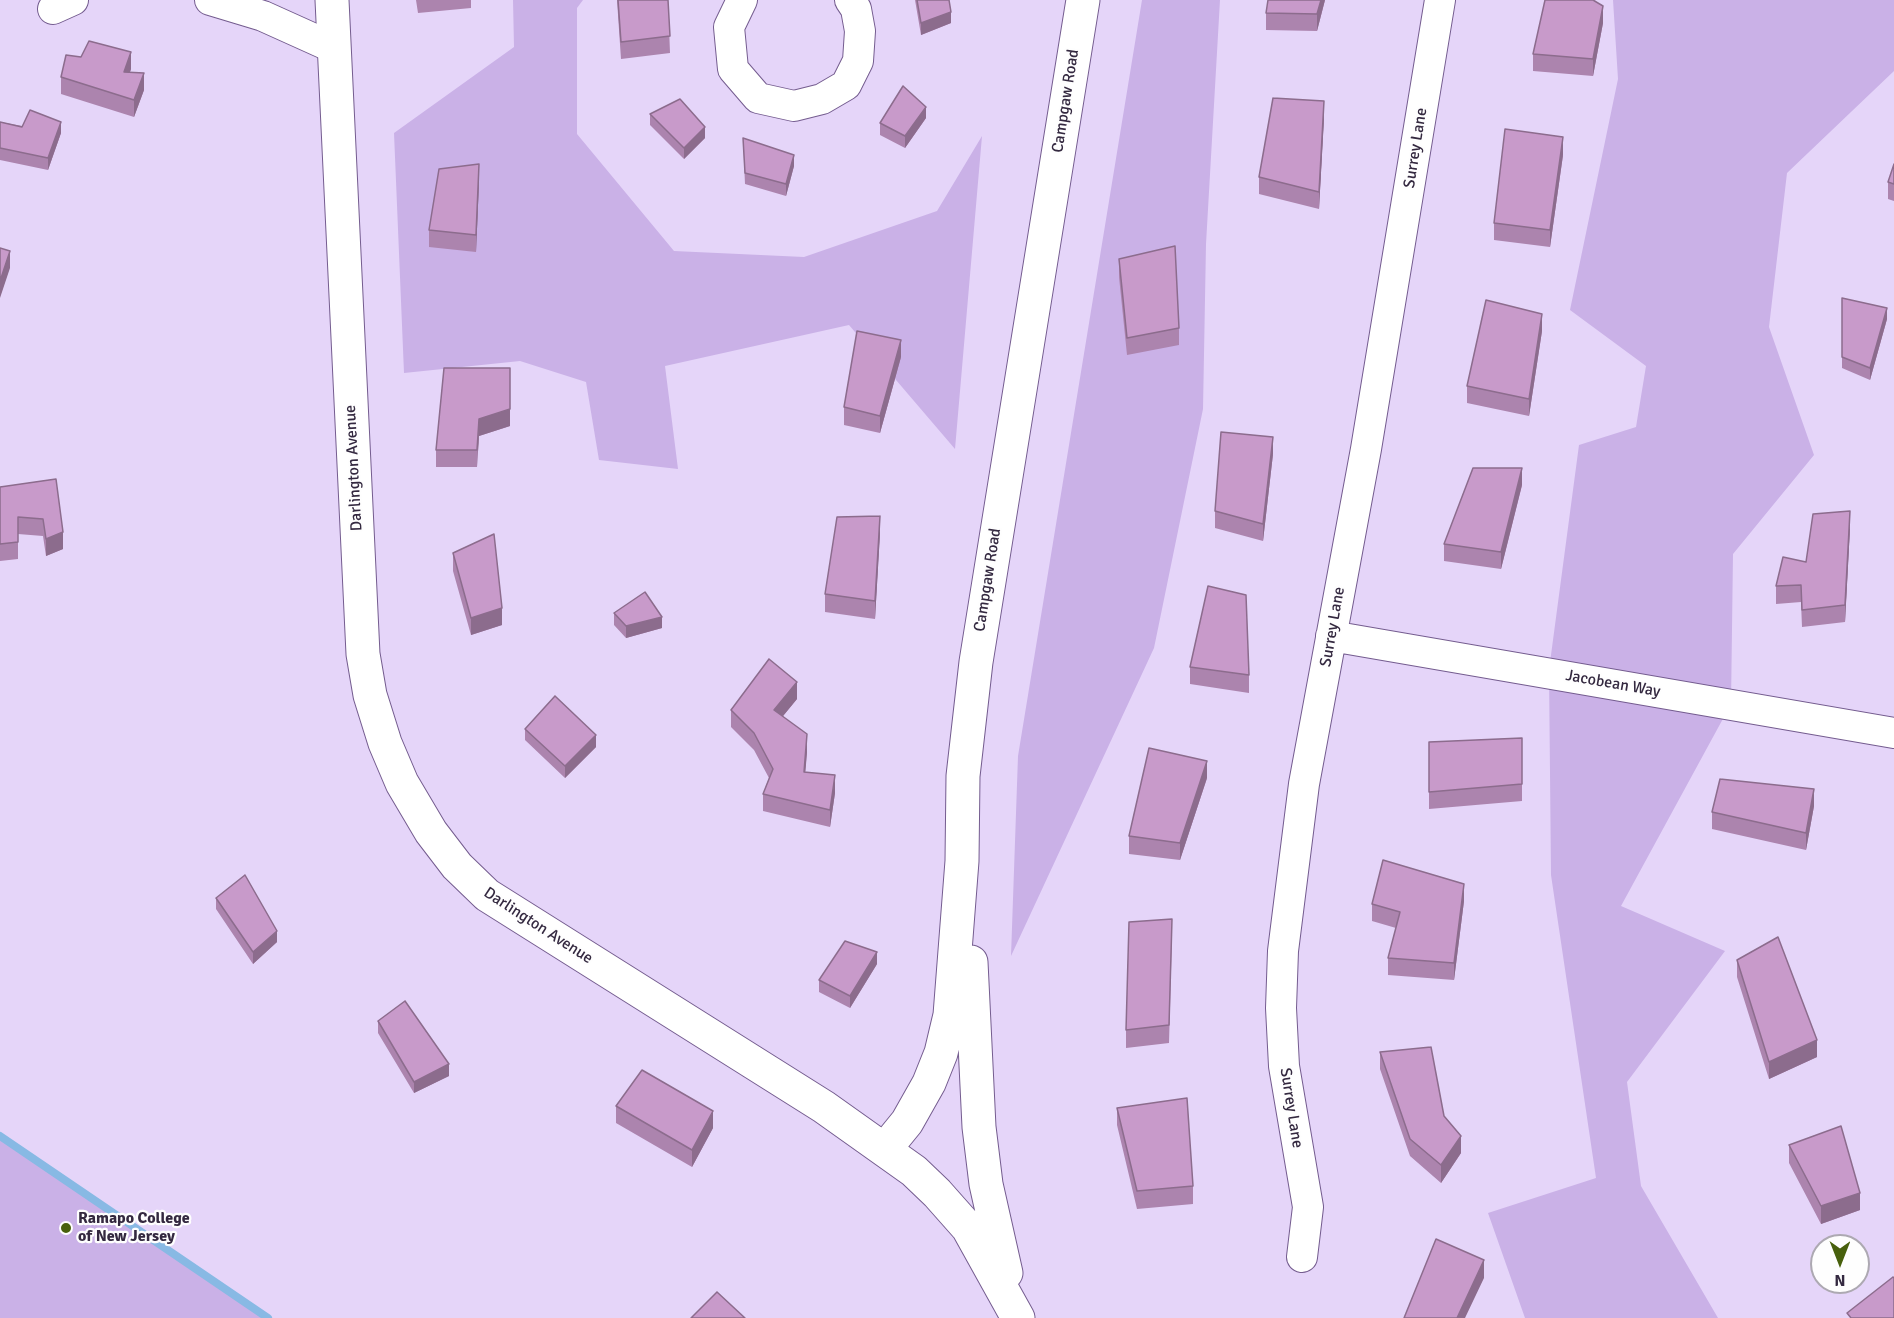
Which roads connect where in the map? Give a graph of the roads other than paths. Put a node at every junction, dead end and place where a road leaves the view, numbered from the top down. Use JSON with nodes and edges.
{"nodes":[{"id":1,"x":210,"y":0,"type":"edge"},
{"id":2,"x":332,"y":0,"type":"edge"},
{"id":3,"x":742,"y":0,"type":"edge"},
{"id":4,"x":850,"y":0,"type":"edge"},
{"id":5,"x":1083,"y":0,"type":"edge"},
{"id":6,"x":1440,"y":0,"type":"edge"},
{"id":7,"x":334,"y":48,"type":"junction"},
{"id":8,"x":1331,"y":636,"type":"junction"},
{"id":9,"x":1894,"y":733,"type":"edge"},
{"id":10,"x":962,"y":861,"type":"junction"},
{"id":11,"x":885,"y":1149,"type":"junction"},
{"id":12,"x":1302,"y":1257,"type":"dead end"},
{"id":13,"x":1017,"y":1317,"type":"edge"}],
"edges":[{"from":1,"to":7,"type":"street"},
{"from":2,"to":7,"type":"main road","name":"Darlington Avenue"},
{"from":3,"to":4,"type":"street"},
{"from":5,"to":10,"type":"main road","name":"Campgaw Road"},
{"from":6,"to":8,"type":"street","name":"Surrey Lane"},
{"from":7,"to":11,"type":"main road","name":"Darlington Avenue"},
{"from":8,"to":9,"type":"street","name":"Jacobean Way"},
{"from":8,"to":12,"type":"street","name":"Surrey Lane"},
{"from":10,"to":11,"type":"main road","name":"Campgaw Road"},
{"from":10,"to":13,"type":"main road"},
{"from":11,"to":13,"type":"main road","name":"Darlington Avenue"}]}
